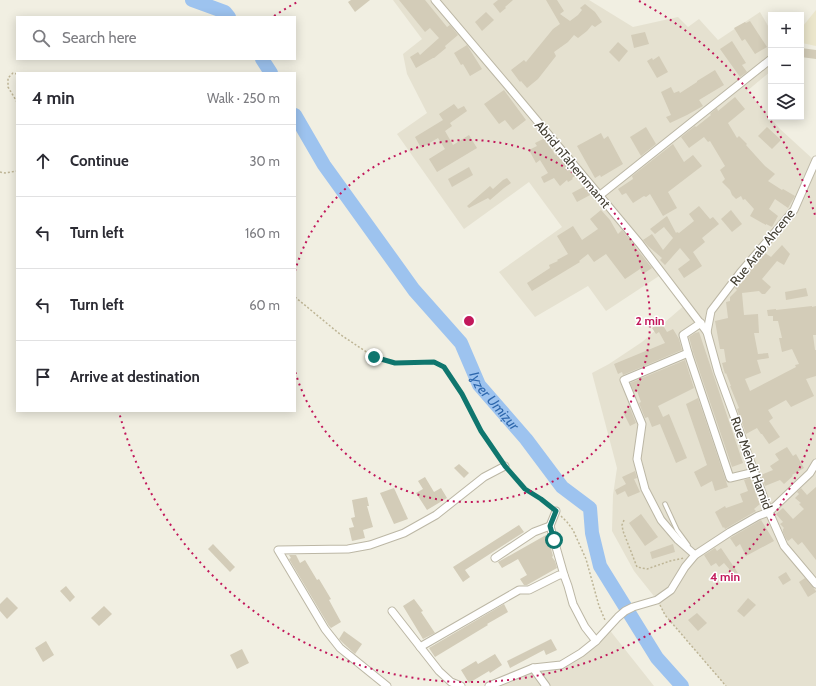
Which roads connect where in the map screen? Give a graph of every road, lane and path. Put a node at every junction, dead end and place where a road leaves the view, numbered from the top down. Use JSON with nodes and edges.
{"nodes":[{"id":1,"x":435,"y":0,"type":"edge"},
{"id":2,"x":768,"y":61,"type":"edge"},
{"id":3,"x":16,"y":74,"type":"edge"},
{"id":4,"x":16,"y":100,"type":"edge"},
{"id":5,"x":816,"y":160,"type":"edge"},
{"id":6,"x":16,"y":171,"type":"edge"},
{"id":7,"x":0,"y":172,"type":"edge"},
{"id":8,"x":599,"y":196,"type":"junction"},
{"id":9,"x":296,"y":298,"type":"edge"},
{"id":10,"x":701,"y":323,"type":"junction"},
{"id":11,"x":707,"y":332,"type":"junction"},
{"id":12,"x":688,"y":353,"type":"junction"},
{"id":13,"x":816,"y":463,"type":"edge"},
{"id":14,"x":505,"y":466,"type":"junction"},
{"id":15,"x":755,"y":472,"type":"junction"},
{"id":16,"x":813,"y":474,"type":"edge"},
{"id":17,"x":666,"y":504,"type":"dead end"},
{"id":18,"x":556,"y":511,"type":"junction"},
{"id":19,"x":769,"y":512,"type":"junction"},
{"id":20,"x":624,"y":520,"type":"dead end"},
{"id":21,"x":550,"y":526,"type":"junction"},
{"id":22,"x":695,"y":555,"type":"junction"},
{"id":23,"x":495,"y":558,"type":"dead end"},
{"id":24,"x":564,"y":575,"type":"junction"},
{"id":25,"x":816,"y":584,"type":"edge"},
{"id":26,"x":657,"y":600,"type":"junction"},
{"id":27,"x":392,"y":611,"type":"dead end"},
{"id":28,"x":608,"y":628,"type":"junction"},
{"id":29,"x":596,"y":641,"type":"junction"},
{"id":30,"x":420,"y":647,"type":"junction"},
{"id":31,"x":533,"y":668,"type":"junction"},
{"id":32,"x":387,"y":686,"type":"edge"},
{"id":33,"x":461,"y":686,"type":"edge"},
{"id":34,"x":489,"y":686,"type":"edge"},
{"id":35,"x":546,"y":686,"type":"edge"},
{"id":36,"x":726,"y":686,"type":"edge"}],
"edges":[{"from":1,"to":8,"type":"street","name":"Abrid nTaḥemmamt"},
{"from":2,"to":8,"type":"street"},
{"from":3,"to":4,"type":"path"},
{"from":5,"to":11,"type":"street","name":"Rue Arab Ahcene"},
{"from":6,"to":7,"type":"path"},
{"from":8,"to":10,"type":"street","name":"Abrid nTaḥemmamt"},
{"from":9,"to":14,"type":"path"},
{"from":10,"to":11,"type":"street","name":"Abrid nTaḥemmamt"},
{"from":10,"to":12,"type":"street"},
{"from":11,"to":15,"type":"street","name":"Rue Mehdi Hamid"},
{"from":12,"to":15,"type":"street"},
{"from":12,"to":22,"type":"street"},
{"from":13,"to":16,"type":"street"},
{"from":14,"to":18,"type":"path"},
{"from":14,"to":32,"type":"street"},
{"from":15,"to":19,"type":"street","name":"Rue Mehdi Hamid"},
{"from":16,"to":19,"type":"street"},
{"from":17,"to":22,"type":"lane"},
{"from":18,"to":21,"type":"street"},
{"from":18,"to":28,"type":"path"},
{"from":19,"to":22,"type":"street"},
{"from":19,"to":25,"type":"street","name":"Rue Mehdi Hamid"},
{"from":20,"to":22,"type":"path"},
{"from":21,"to":23,"type":"street"},
{"from":21,"to":24,"type":"street"},
{"from":22,"to":26,"type":"street"},
{"from":24,"to":29,"type":"street"},
{"from":24,"to":30,"type":"street"},
{"from":26,"to":28,"type":"street"},
{"from":26,"to":36,"type":"path"},
{"from":27,"to":30,"type":"street"},
{"from":28,"to":29,"type":"street"},
{"from":29,"to":31,"type":"street"},
{"from":30,"to":33,"type":"street"},
{"from":31,"to":34,"type":"street"},
{"from":31,"to":35,"type":"street"}]}
